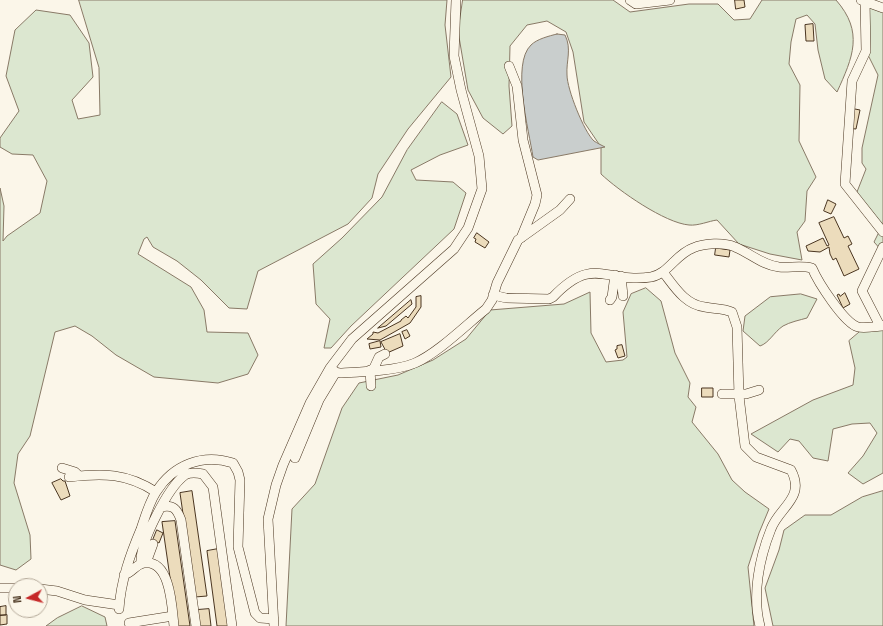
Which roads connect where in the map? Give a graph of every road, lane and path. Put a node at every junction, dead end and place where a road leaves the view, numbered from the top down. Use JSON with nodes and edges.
{"nodes":[{"id":1,"x":456,"y":0,"type":"edge"},
{"id":2,"x":630,"y":0,"type":"edge"},
{"id":3,"x":670,"y":0,"type":"edge"},
{"id":4,"x":863,"y":0,"type":"edge"},
{"id":5,"x":659,"y":1,"type":"edge"},
{"id":6,"x":883,"y":8,"type":"edge"},
{"id":7,"x":508,"y":66,"type":"dead end"},
{"id":8,"x":570,"y":199,"type":"dead end"},
{"id":9,"x":883,"y":232,"type":"edge"},
{"id":10,"x":521,"y":238,"type":"junction"},
{"id":11,"x":883,"y":247,"type":"edge"},
{"id":12,"x":663,"y":272,"type":"junction"},
{"id":13,"x":618,"y":276,"type":"junction"},
{"id":14,"x":493,"y":295,"type":"junction"},
{"id":15,"x":623,"y":296,"type":"dead end"},
{"id":16,"x":610,"y":300,"type":"dead end"},
{"id":17,"x":882,"y":326,"type":"edge"},
{"id":18,"x":385,"y":354,"type":"dead end"},
{"id":19,"x":333,"y":370,"type":"junction"},
{"id":20,"x":372,"y":370,"type":"junction"},
{"id":21,"x":371,"y":386,"type":"dead end"},
{"id":22,"x":759,"y":390,"type":"dead end"},
{"id":23,"x":722,"y":394,"type":"dead end"},
{"id":24,"x":739,"y":394,"type":"junction"},
{"id":25,"x":295,"y":458,"type":"dead end"},
{"id":26,"x":62,"y":468,"type":"dead end"},
{"id":27,"x":79,"y":476,"type":"junction"},
{"id":28,"x":70,"y":477,"type":"dead end"},
{"id":29,"x":156,"y":492,"type":"junction"},
{"id":30,"x":161,"y":507,"type":"junction"},
{"id":31,"x":153,"y":544,"type":"dead end"},
{"id":32,"x":143,"y":563,"type":"junction"},
{"id":33,"x":124,"y":575,"type":"junction"},
{"id":34,"x":48,"y":590,"type":"edge"},
{"id":35,"x":173,"y":621,"type":"edge"},
{"id":36,"x":128,"y":623,"type":"dead end"},
{"id":37,"x":274,"y":623,"type":"edge"},
{"id":38,"x":196,"y":626,"type":"edge"},
{"id":39,"x":232,"y":626,"type":"edge"},
{"id":40,"x":760,"y":626,"type":"edge"}],
"edges":[{"from":1,"to":19,"type":"street"},
{"from":2,"to":5,"type":"street"},
{"from":3,"to":5,"type":"street"},
{"from":4,"to":6,"type":"street"},
{"from":4,"to":9,"type":"street"},
{"from":7,"to":10,"type":"street"},
{"from":8,"to":10,"type":"street"},
{"from":10,"to":14,"type":"street"},
{"from":11,"to":17,"type":"street"},
{"from":12,"to":13,"type":"street"},
{"from":12,"to":17,"type":"street"},
{"from":12,"to":24,"type":"street"},
{"from":13,"to":14,"type":"street"},
{"from":13,"to":15,"type":"street"},
{"from":13,"to":16,"type":"street"},
{"from":14,"to":20,"type":"street"},
{"from":18,"to":20,"type":"street"},
{"from":19,"to":20,"type":"street"},
{"from":19,"to":25,"type":"street"},
{"from":19,"to":37,"type":"street"},
{"from":20,"to":21,"type":"street"},
{"from":22,"to":24,"type":"street"},
{"from":23,"to":24,"type":"street"},
{"from":24,"to":40,"type":"street"},
{"from":26,"to":27,"type":"street"},
{"from":27,"to":28,"type":"street"},
{"from":27,"to":29,"type":"street"},
{"from":29,"to":33,"type":"street"},
{"from":29,"to":37,"type":"street"},
{"from":30,"to":32,"type":"street"},
{"from":30,"to":38,"type":"street"},
{"from":30,"to":39,"type":"street"},
{"from":31,"to":32,"type":"street"},
{"from":32,"to":33,"type":"street"},
{"from":32,"to":35,"type":"street"},
{"from":33,"to":34,"type":"street"},
{"from":35,"to":36,"type":"street"}]}
